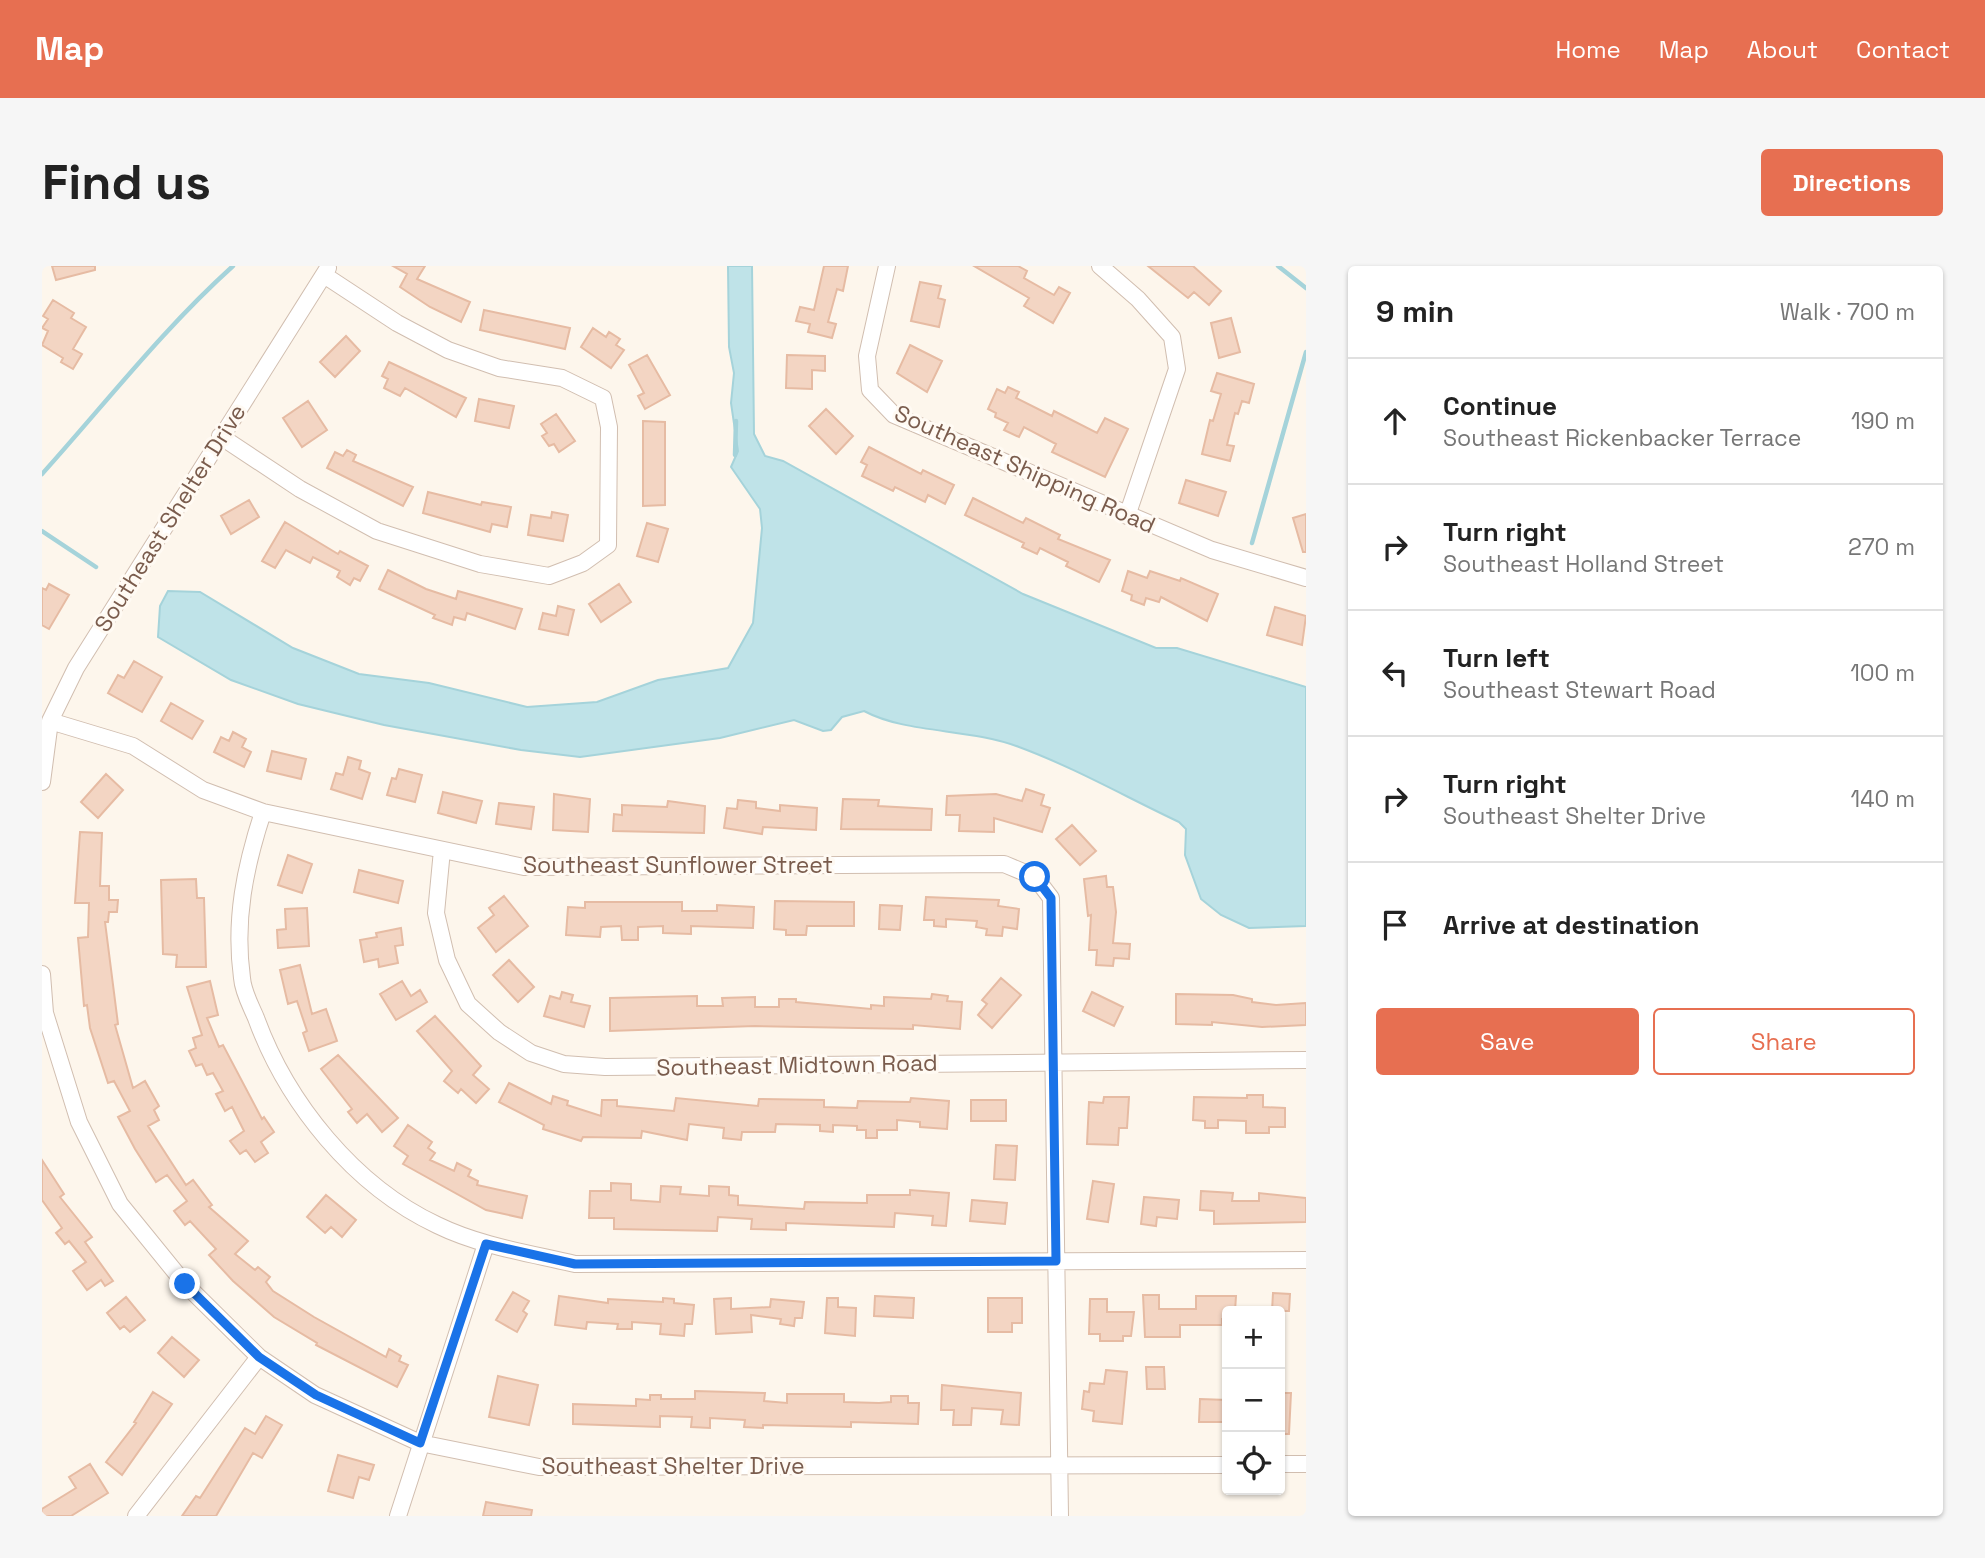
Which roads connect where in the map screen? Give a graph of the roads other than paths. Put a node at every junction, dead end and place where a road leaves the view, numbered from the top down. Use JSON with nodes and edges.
{"nodes":[{"id":1,"x":887,"y":266,"type":"edge"},
{"id":2,"x":1100,"y":266,"type":"edge"},
{"id":3,"x":327,"y":270,"type":"edge"},
{"id":4,"x":220,"y":436,"type":"junction"},
{"id":5,"x":1127,"y":516,"type":"junction"},
{"id":6,"x":1306,"y":578,"type":"edge"},
{"id":7,"x":50,"y":721,"type":"junction"},
{"id":8,"x":42,"y":782,"type":"edge"},
{"id":9,"x":263,"y":812,"type":"junction"},
{"id":10,"x":442,"y":850,"type":"junction"},
{"id":11,"x":42,"y":974,"type":"edge"},
{"id":12,"x":1306,"y":1060,"type":"edge"},
{"id":13,"x":1052,"y":1062,"type":"junction"},
{"id":14,"x":486,"y":1244,"type":"junction"},
{"id":15,"x":1306,"y":1260,"type":"edge"},
{"id":16,"x":1056,"y":1261,"type":"junction"},
{"id":17,"x":259,"y":1357,"type":"junction"},
{"id":18,"x":420,"y":1443,"type":"junction"},
{"id":19,"x":1285,"y":1464,"type":"edge"},
{"id":20,"x":1306,"y":1464,"type":"edge"},
{"id":21,"x":1222,"y":1465,"type":"edge"},
{"id":22,"x":1059,"y":1467,"type":"junction"},
{"id":23,"x":136,"y":1516,"type":"edge"},
{"id":24,"x":398,"y":1516,"type":"edge"},
{"id":25,"x":1060,"y":1516,"type":"edge"}],
"edges":[{"from":1,"to":5,"type":"street","name":"Southeast Shipping Road"},
{"from":2,"to":5,"type":"street"},
{"from":3,"to":4,"type":"street","name":"Southeast Shelter Drive"},
{"from":3,"to":4,"type":"street"},
{"from":4,"to":7,"type":"street","name":"Southeast Shelter Drive"},
{"from":5,"to":6,"type":"street","name":"Southeast Shipping Road"},
{"from":7,"to":8,"type":"street","name":"Southeast Shelter Drive"},
{"from":7,"to":9,"type":"street","name":"Southeast Sunflower Street"},
{"from":9,"to":10,"type":"street","name":"Southeast Sunflower Street"},
{"from":9,"to":14,"type":"street"},
{"from":10,"to":13,"type":"street","name":"Southeast Midtown Road"},
{"from":10,"to":13,"type":"street","name":"Southeast Sunflower Street"},
{"from":11,"to":17,"type":"street","name":"Southeast Shelter Drive"},
{"from":12,"to":13,"type":"street","name":"Southeast Midtown Road"},
{"from":13,"to":16,"type":"street"},
{"from":14,"to":16,"type":"street"},
{"from":14,"to":18,"type":"street"},
{"from":15,"to":16,"type":"street"},
{"from":16,"to":22,"type":"street"},
{"from":17,"to":18,"type":"street","name":"Southeast Shelter Drive"},
{"from":17,"to":23,"type":"street"},
{"from":18,"to":22,"type":"street","name":"Southeast Shelter Drive"},
{"from":18,"to":24,"type":"street"},
{"from":19,"to":20,"type":"street"},
{"from":21,"to":22,"type":"street","name":"Southeast Shelter Drive"},
{"from":22,"to":25,"type":"street"}]}
